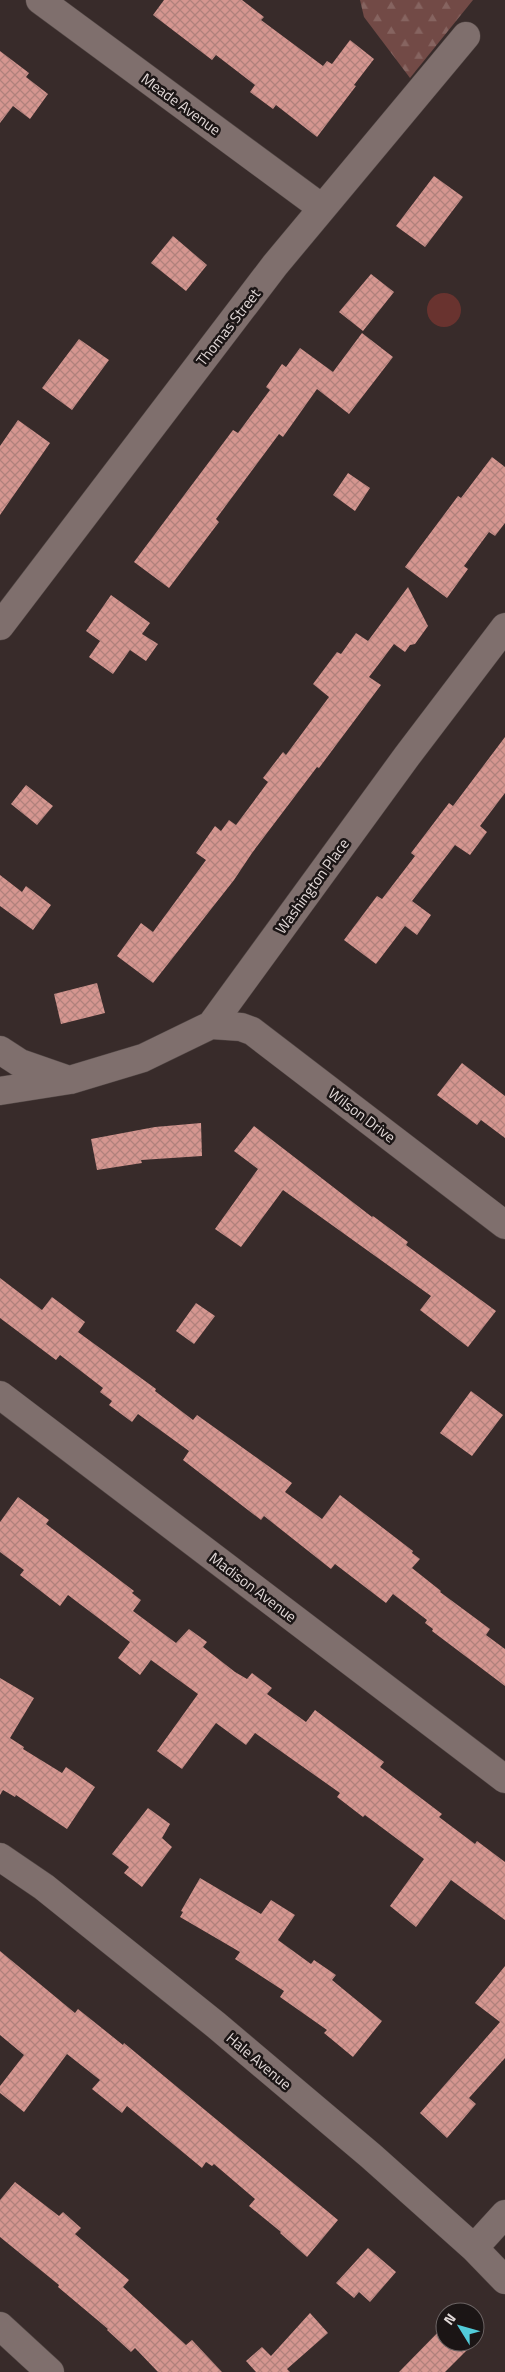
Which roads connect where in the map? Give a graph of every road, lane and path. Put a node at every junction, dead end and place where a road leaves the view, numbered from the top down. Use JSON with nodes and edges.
{"nodes":[{"id":1,"x":40,"y":0,"type":"edge"},
{"id":2,"x":466,"y":36,"type":"dead end"},
{"id":3,"x":322,"y":208,"type":"junction"},
{"id":4,"x":0,"y":626,"type":"edge"},
{"id":5,"x":505,"y":627,"type":"edge"},
{"id":6,"x":211,"y":1025,"type":"junction"},
{"id":7,"x":0,"y":1050,"type":"edge"},
{"id":8,"x":70,"y":1080,"type":"junction"},
{"id":9,"x":0,"y":1091,"type":"edge"},
{"id":10,"x":505,"y":1225,"type":"edge"},
{"id":11,"x":0,"y":1395,"type":"edge"},
{"id":12,"x":505,"y":1779,"type":"edge"},
{"id":13,"x":0,"y":1857,"type":"edge"},
{"id":14,"x":505,"y":2214,"type":"edge"},
{"id":15,"x":474,"y":2248,"type":"junction"},
{"id":16,"x":505,"y":2280,"type":"edge"},
{"id":17,"x":0,"y":2326,"type":"edge"},
{"id":18,"x":50,"y":2372,"type":"edge"}],
"edges":[{"from":1,"to":3,"type":"street","name":"Meade Avenue"},
{"from":2,"to":3,"type":"street","name":"Thomas Street"},
{"from":3,"to":4,"type":"street","name":"Thomas Street"},
{"from":5,"to":6,"type":"street","name":"Washington Place"},
{"from":6,"to":8,"type":"street","name":"Washington Place"},
{"from":6,"to":10,"type":"street","name":"Wilson Drive"},
{"from":7,"to":8,"type":"street"},
{"from":8,"to":9,"type":"street","name":"Washington Place"},
{"from":11,"to":12,"type":"street","name":"Madison Avenue"},
{"from":13,"to":15,"type":"street","name":"Hale Avenue"},
{"from":14,"to":15,"type":"street"},
{"from":15,"to":16,"type":"street","name":"Hale Avenue"},
{"from":17,"to":18,"type":"street"}]}
